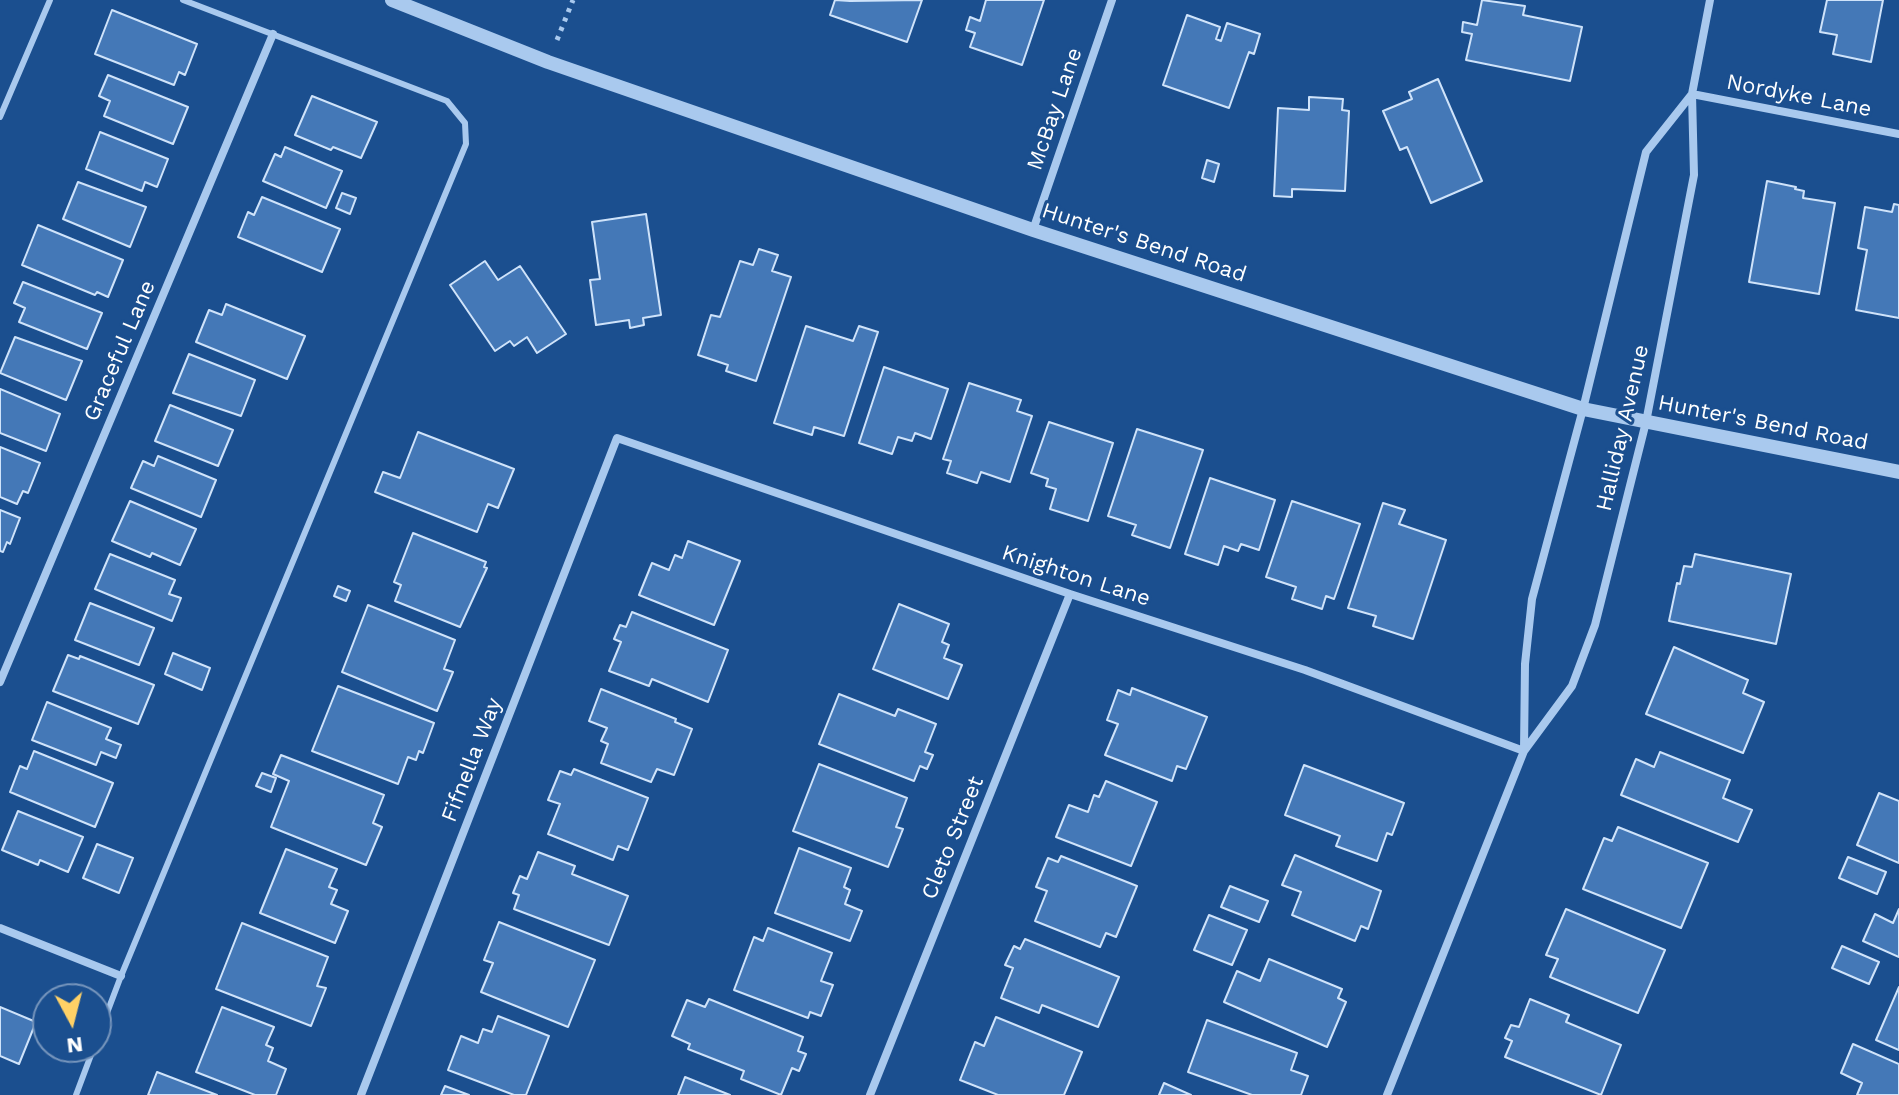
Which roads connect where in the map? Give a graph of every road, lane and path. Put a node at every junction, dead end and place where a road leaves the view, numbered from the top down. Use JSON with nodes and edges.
{"nodes":[{"id":1,"x":50,"y":0,"type":"edge"},
{"id":2,"x":183,"y":0,"type":"edge"},
{"id":3,"x":392,"y":0,"type":"edge"},
{"id":4,"x":573,"y":0,"type":"edge"},
{"id":5,"x":1112,"y":0,"type":"edge"},
{"id":6,"x":1710,"y":0,"type":"edge"},
{"id":7,"x":273,"y":34,"type":"junction"},
{"id":8,"x":548,"y":62,"type":"junction"},
{"id":9,"x":1692,"y":94,"type":"junction"},
{"id":10,"x":0,"y":117,"type":"edge"},
{"id":11,"x":1899,"y":134,"type":"edge"},
{"id":12,"x":1033,"y":230,"type":"junction"},
{"id":13,"x":1583,"y":409,"type":"junction"},
{"id":14,"x":1646,"y":422,"type":"junction"},
{"id":15,"x":617,"y":438,"type":"joint"},
{"id":16,"x":1899,"y":472,"type":"edge"},
{"id":17,"x":1070,"y":594,"type":"junction"},
{"id":18,"x":0,"y":682,"type":"edge"},
{"id":19,"x":1524,"y":751,"type":"junction"},
{"id":20,"x":0,"y":928,"type":"edge"},
{"id":21,"x":121,"y":976,"type":"junction"},
{"id":22,"x":112,"y":1000,"type":"edge"},
{"id":23,"x":88,"y":1063,"type":"edge"},
{"id":24,"x":76,"y":1095,"type":"edge"},
{"id":25,"x":361,"y":1095,"type":"edge"},
{"id":26,"x":870,"y":1095,"type":"edge"},
{"id":27,"x":1387,"y":1095,"type":"edge"}],
"edges":[{"from":1,"to":10,"type":"lane"},
{"from":2,"to":7,"type":"lane"},
{"from":3,"to":8,"type":"street","name":"Hunter's Bend Road"},
{"from":4,"to":8,"type":"path"},
{"from":5,"to":12,"type":"street","name":"McBay Lane"},
{"from":6,"to":9,"type":"street","name":"Halliday Avenue"},
{"from":7,"to":18,"type":"street","name":"Graceful Lane"},
{"from":7,"to":21,"type":"lane"},
{"from":8,"to":12,"type":"street","name":"Hunter's Bend Road"},
{"from":9,"to":11,"type":"street","name":"Nordyke Lane"},
{"from":9,"to":13,"type":"street","name":"Halliday Avenue"},
{"from":9,"to":14,"type":"street","name":"Halliday Avenue"},
{"from":12,"to":13,"type":"street","name":"Hunter's Bend Road"},
{"from":13,"to":14,"type":"street","name":"Hunter's Bend Road"},
{"from":13,"to":19,"type":"street","name":"Halliday Avenue"},
{"from":14,"to":16,"type":"street","name":"Hunter's Bend Road"},
{"from":14,"to":19,"type":"street","name":"Halliday Avenue"},
{"from":15,"to":17,"type":"street","name":"Knighton Lane"},
{"from":15,"to":25,"type":"street","name":"Fifnella Way"},
{"from":17,"to":19,"type":"street","name":"Knighton Lane"},
{"from":17,"to":26,"type":"street","name":"Cleto Street"},
{"from":19,"to":27,"type":"street","name":"Halliday Avenue"},
{"from":20,"to":21,"type":"street"},
{"from":21,"to":22,"type":"lane"},
{"from":23,"to":24,"type":"lane"}]}
